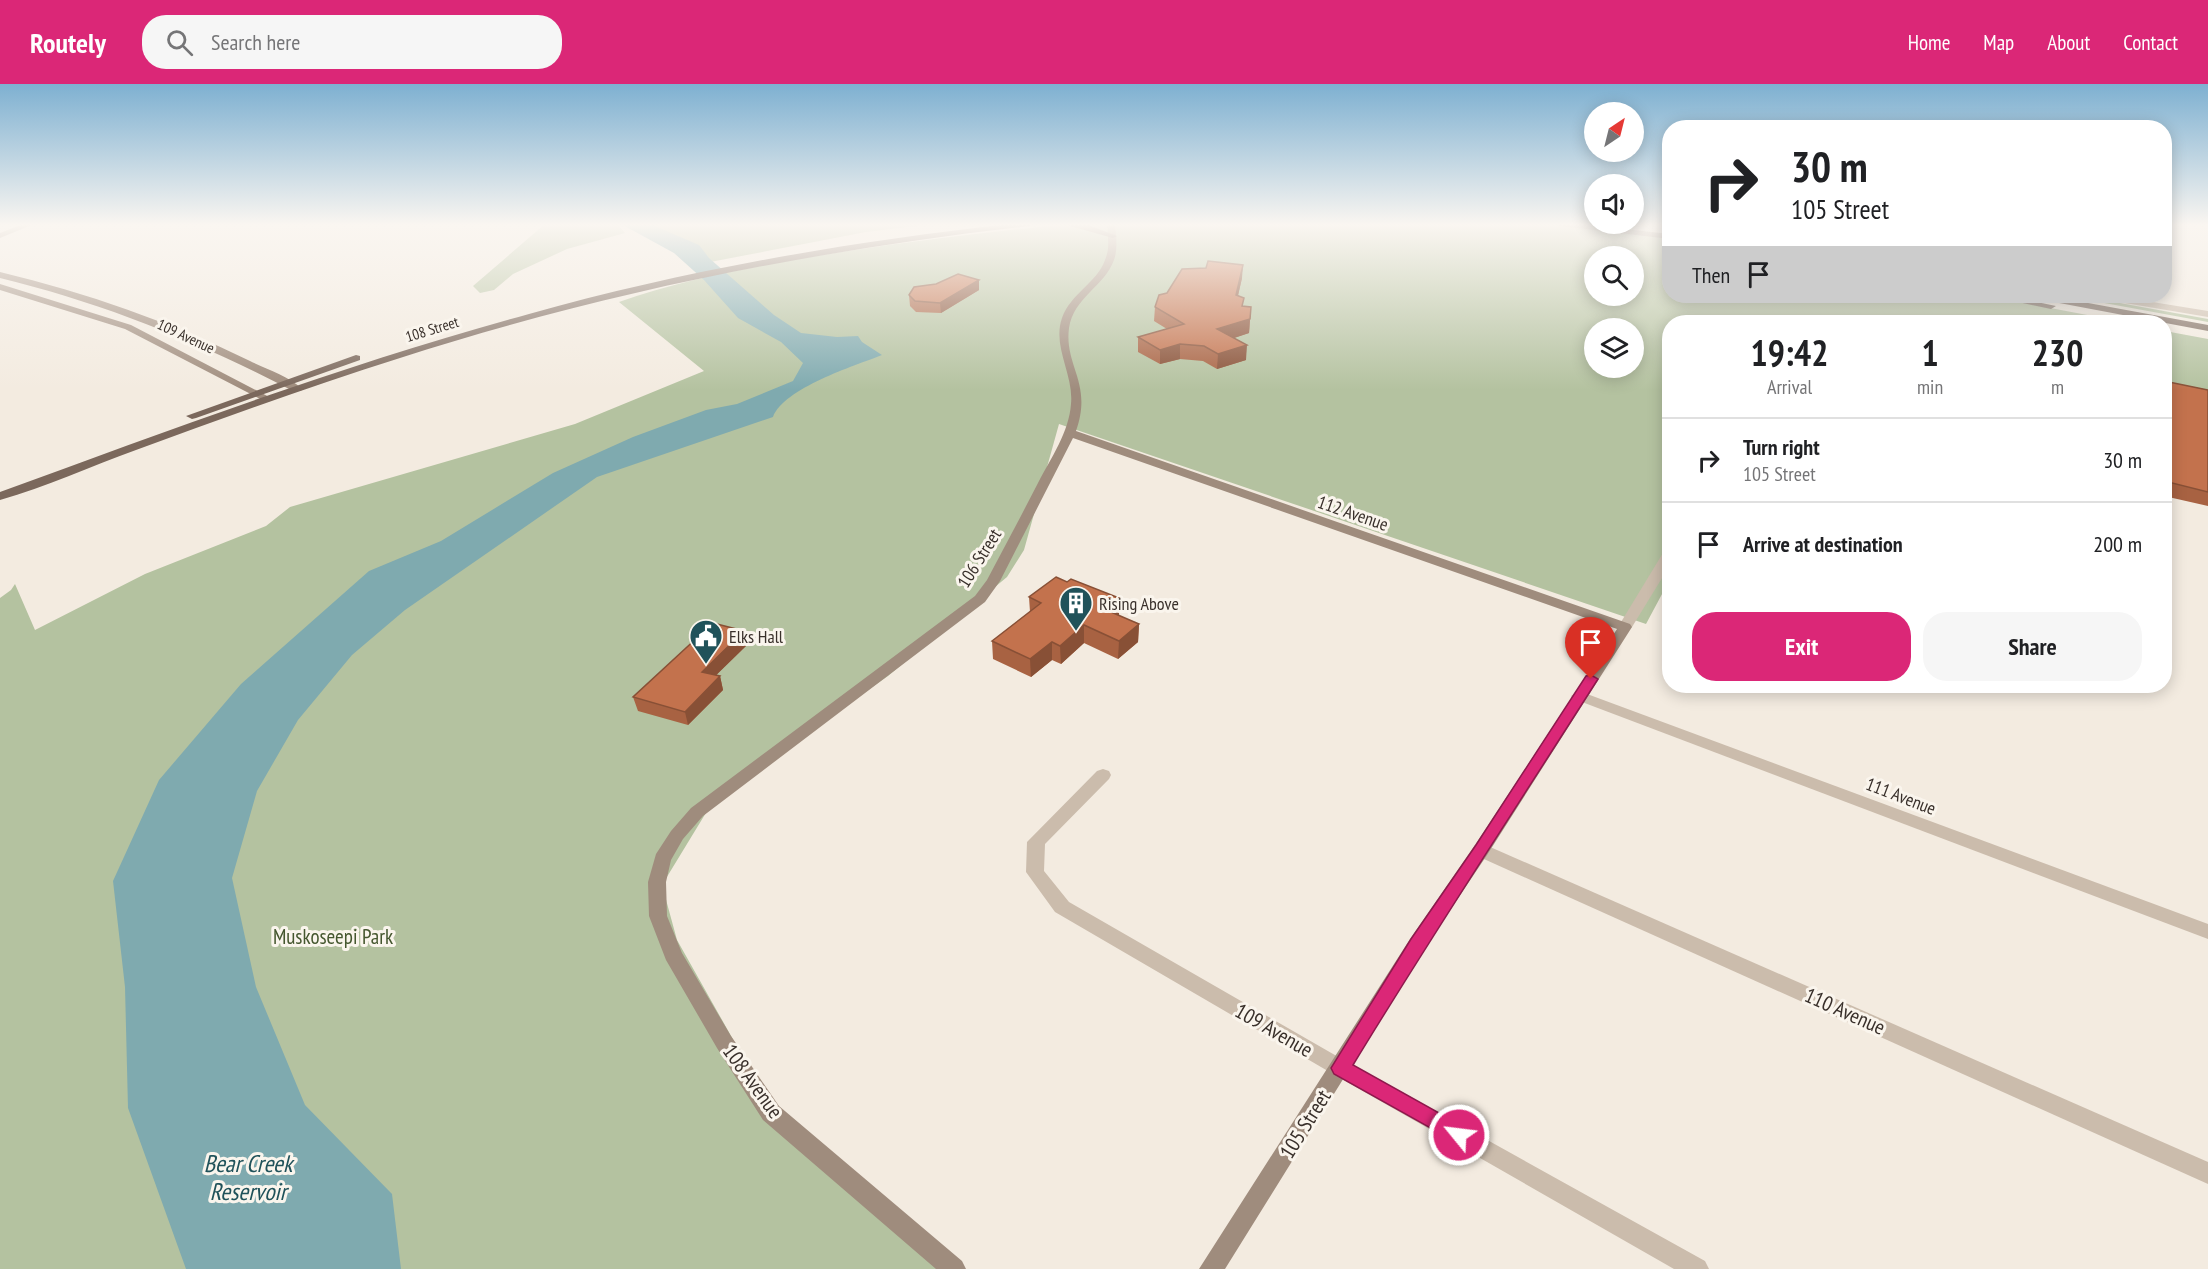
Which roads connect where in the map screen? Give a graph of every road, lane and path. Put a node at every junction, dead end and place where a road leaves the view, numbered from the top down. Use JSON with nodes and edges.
{"nodes":[{"id":1,"x":17,"y":279,"type":"edge"},
{"id":2,"x":660,"y":279,"type":"edge"},
{"id":3,"x":662,"y":279,"type":"edge"},
{"id":4,"x":1097,"y":279,"type":"edge"},
{"id":5,"x":0,"y":287,"type":"edge"},
{"id":6,"x":2033,"y":303,"type":"edge"},
{"id":7,"x":2075,"y":303,"type":"edge"},
{"id":8,"x":2143,"y":303,"type":"edge"},
{"id":9,"x":2208,"y":314,"type":"edge"},
{"id":10,"x":2099,"y":315,"type":"edge"},
{"id":11,"x":2139,"y":315,"type":"edge"},
{"id":12,"x":2172,"y":321,"type":"edge"},
{"id":13,"x":2208,"y":328,"type":"edge"},
{"id":14,"x":2172,"y":329,"type":"edge"},
{"id":15,"x":2208,"y":336,"type":"edge"},
{"id":16,"x":284,"y":382,"type":"junction"},
{"id":17,"x":297,"y":389,"type":"junction"},
{"id":18,"x":256,"y":392,"type":"junction"},
{"id":19,"x":268,"y":399,"type":"junction"},
{"id":20,"x":1070,"y":433,"type":"junction"},
{"id":21,"x":0,"y":485,"type":"edge"},
{"id":22,"x":0,"y":496,"type":"edge"},
{"id":23,"x":1662,"y":566,"type":"edge"},
{"id":24,"x":1625,"y":627,"type":"junction"},
{"id":25,"x":1579,"y":696,"type":"junction"},
{"id":26,"x":1103,"y":775,"type":"dead end"},
{"id":27,"x":677,"y":835,"type":"joint"},
{"id":28,"x":1481,"y":850,"type":"junction"},
{"id":29,"x":2208,"y":932,"type":"edge"},
{"id":30,"x":1340,"y":1068,"type":"junction"},
{"id":31,"x":2208,"y":1173,"type":"edge"},
{"id":32,"x":954,"y":1269,"type":"edge"},
{"id":33,"x":1211,"y":1269,"type":"edge"},
{"id":34,"x":1697,"y":1269,"type":"edge"}],
"edges":[{"from":1,"to":16,"type":"street","name":"109 Avenue"},
{"from":2,"to":16,"type":"main road","name":"108 Street"},
{"from":3,"to":17,"type":"main road","name":"108 Street"},
{"from":4,"to":20,"type":"street","name":"106 Street"},
{"from":5,"to":18,"type":"street","name":"109 Avenue"},
{"from":6,"to":10,"type":"main road"},
{"from":7,"to":11,"type":"main road"},
{"from":8,"to":9,"type":"street"},
{"from":12,"to":13,"type":"main road"},
{"from":14,"to":15,"type":"main road"},
{"from":16,"to":17,"type":"street","name":"109 Avenue"},
{"from":16,"to":18,"type":"main road","name":"108 Street"},
{"from":17,"to":19,"type":"main road","name":"108 Street"},
{"from":18,"to":19,"type":"street","name":"109 Avenue"},
{"from":18,"to":21,"type":"main road","name":"108 Street"},
{"from":19,"to":22,"type":"main road","name":"108 Street"},
{"from":20,"to":24,"type":"street","name":"112 Avenue"},
{"from":20,"to":27,"type":"street","name":"106 Street"},
{"from":23,"to":24,"type":"street","name":"105 Street"},
{"from":24,"to":25,"type":"street","name":"105 Street"},
{"from":25,"to":28,"type":"street","name":"105 Street"},
{"from":25,"to":29,"type":"street","name":"111 Avenue"},
{"from":26,"to":30,"type":"street","name":"109 Avenue"},
{"from":27,"to":32,"type":"street","name":"108 Avenue"},
{"from":28,"to":30,"type":"street","name":"105 Street"},
{"from":28,"to":31,"type":"street","name":"110 Avenue"},
{"from":30,"to":33,"type":"street","name":"105 Street"},
{"from":30,"to":34,"type":"street","name":"109 Avenue"}]}
